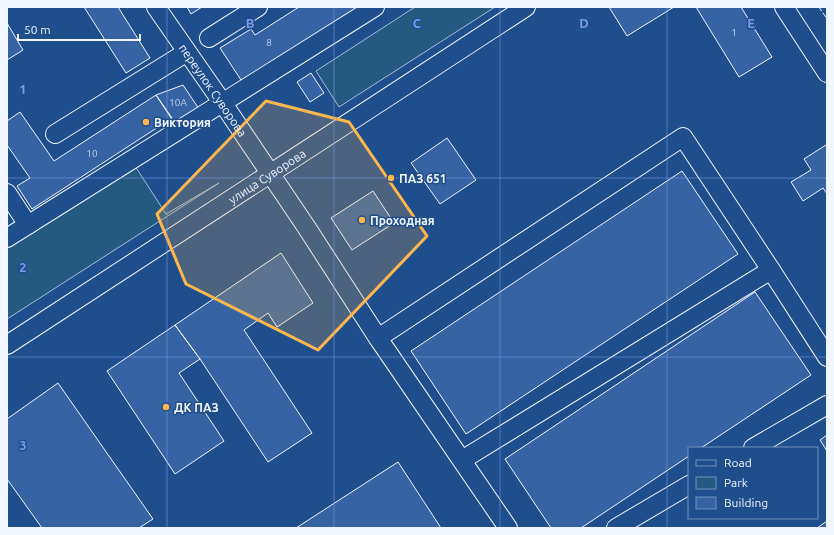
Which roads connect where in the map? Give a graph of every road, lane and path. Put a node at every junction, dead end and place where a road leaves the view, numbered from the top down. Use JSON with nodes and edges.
{"nodes":[{"id":1,"x":156,"y":7,"type":"edge"},
{"id":2,"x":258,"y":7,"type":"edge"},
{"id":3,"x":375,"y":7,"type":"edge"},
{"id":4,"x":526,"y":7,"type":"edge"},
{"id":5,"x":784,"y":7,"type":"edge"},
{"id":6,"x":209,"y":38,"type":"dead end"},
{"id":7,"x":187,"y":52,"type":"junction"},
{"id":8,"x":827,"y":73,"type":"edge"},
{"id":9,"x":222,"y":102,"type":"junction"},
{"id":10,"x":55,"y":134,"type":"dead end"},
{"id":11,"x":270,"y":174,"type":"junction"},
{"id":12,"x":7,"y":193,"type":"edge"},
{"id":13,"x":28,"y":225,"type":"junction"},
{"id":14,"x":7,"y":238,"type":"edge"},
{"id":15,"x":771,"y":270,"type":"junction"},
{"id":16,"x":378,"y":338,"type":"junction"},
{"id":17,"x":7,"y":345,"type":"edge"},
{"id":18,"x":827,"y":357,"type":"edge"},
{"id":19,"x":827,"y":405,"type":"edge"},
{"id":20,"x":755,"y":447,"type":"edge"},
{"id":21,"x":462,"y":460,"type":"junction"},
{"id":22,"x":688,"y":486,"type":"edge"},
{"id":23,"x":508,"y":528,"type":"edge"},
{"id":24,"x":616,"y":528,"type":"edge"}],
"edges":[{"from":1,"to":7,"type":"street","name":"переулок Суворова"},
{"from":2,"to":6,"type":"street"},
{"from":3,"to":9,"type":"street"},
{"from":4,"to":11,"type":"street","name":"улица Суворова"},
{"from":5,"to":8,"type":"street"},
{"from":7,"to":9,"type":"street","name":"переулок Суворова"},
{"from":7,"to":10,"type":"street"},
{"from":9,"to":11,"type":"street","name":"переулок Суворова"},
{"from":9,"to":13,"type":"street"},
{"from":11,"to":16,"type":"street","name":"переулок Суворова"},
{"from":11,"to":17,"type":"street","name":"улица Суворова"},
{"from":12,"to":13,"type":"street"},
{"from":13,"to":14,"type":"street"},
{"from":15,"to":16,"type":"street"},
{"from":15,"to":18,"type":"street"},
{"from":15,"to":21,"type":"street"},
{"from":16,"to":21,"type":"street","name":"переулок Суворова"},
{"from":19,"to":20,"type":"street"},
{"from":21,"to":23,"type":"street","name":"переулок Суворова"},
{"from":22,"to":24,"type":"street"}]}
